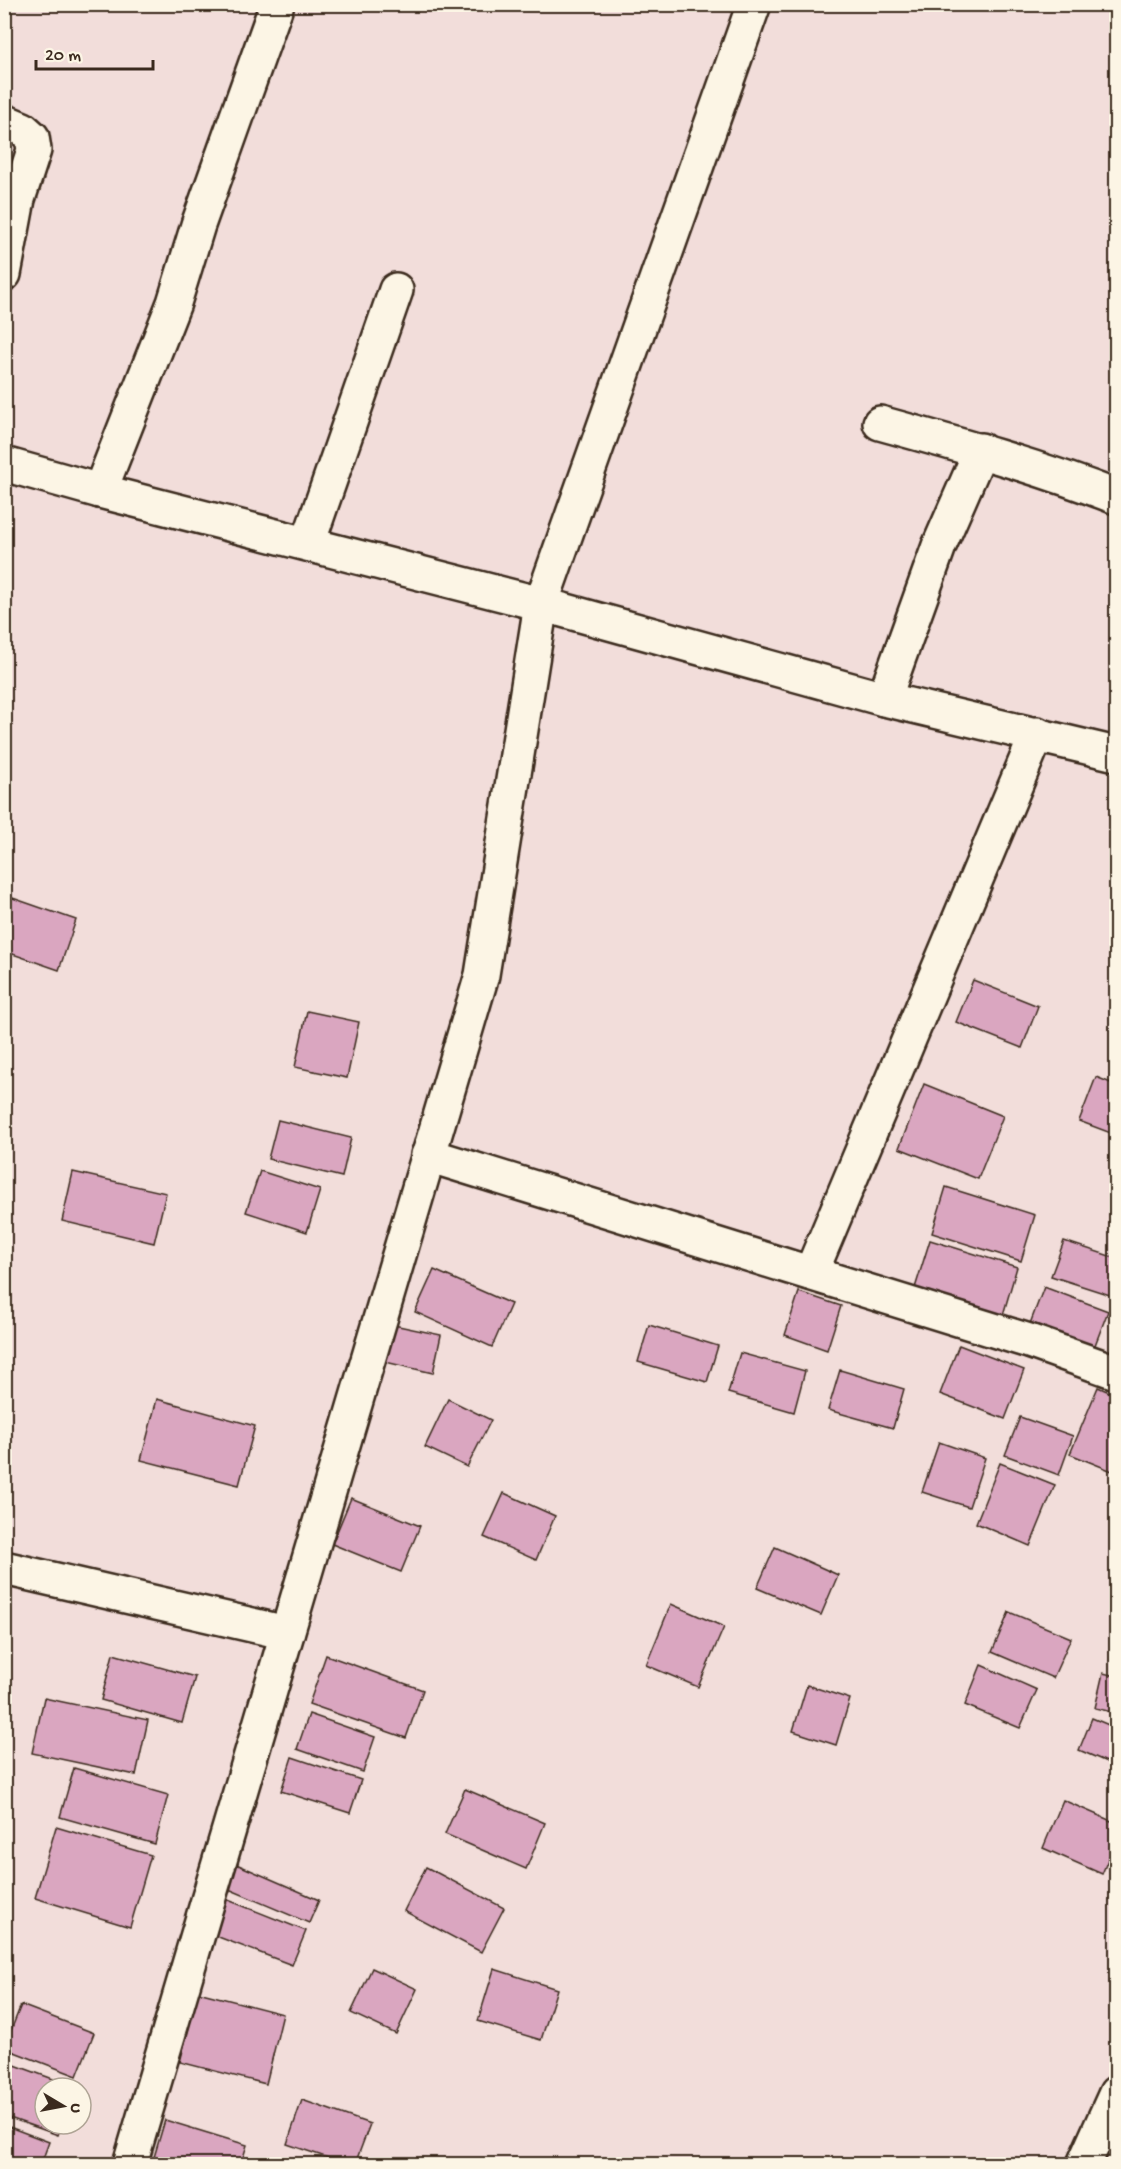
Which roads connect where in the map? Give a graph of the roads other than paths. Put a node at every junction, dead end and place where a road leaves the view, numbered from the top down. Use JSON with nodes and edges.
{"nodes":[{"id":1,"x":277,"y":4,"type":"edge"},
{"id":2,"x":754,"y":4,"type":"edge"},
{"id":3,"x":4,"y":122,"type":"edge"},
{"id":4,"x":4,"y":274,"type":"edge"},
{"id":5,"x":396,"y":290,"type":"dead end"},
{"id":6,"x":880,"y":423,"type":"dead end"},
{"id":7,"x":981,"y":450,"type":"junction"},
{"id":8,"x":4,"y":464,"type":"edge"},
{"id":9,"x":100,"y":491,"type":"junction"},
{"id":10,"x":1116,"y":496,"type":"edge"},
{"id":11,"x":308,"y":543,"type":"junction"},
{"id":12,"x":541,"y":604,"type":"junction"},
{"id":13,"x":884,"y":699,"type":"junction"},
{"id":14,"x":1037,"y":734,"type":"junction"},
{"id":15,"x":1116,"y":754,"type":"edge"},
{"id":16,"x":428,"y":1155,"type":"junction"},
{"id":17,"x":811,"y":1274,"type":"junction"},
{"id":18,"x":1116,"y":1372,"type":"edge"},
{"id":19,"x":4,"y":1568,"type":"edge"},
{"id":20,"x":287,"y":1633,"type":"junction"},
{"id":21,"x":1116,"y":2093,"type":"edge"},
{"id":22,"x":130,"y":2164,"type":"edge"},
{"id":23,"x":1084,"y":2164,"type":"edge"}],
"edges":[{"from":1,"to":9,"type":"street"},
{"from":2,"to":12,"type":"street"},
{"from":3,"to":4,"type":"street"},
{"from":5,"to":11,"type":"street"},
{"from":6,"to":7,"type":"street"},
{"from":7,"to":10,"type":"street"},
{"from":7,"to":13,"type":"street"},
{"from":8,"to":9,"type":"street"},
{"from":9,"to":11,"type":"street"},
{"from":11,"to":12,"type":"street"},
{"from":12,"to":13,"type":"street"},
{"from":12,"to":16,"type":"street"},
{"from":13,"to":14,"type":"street"},
{"from":14,"to":15,"type":"street"},
{"from":14,"to":17,"type":"street"},
{"from":16,"to":17,"type":"street"},
{"from":16,"to":20,"type":"street"},
{"from":17,"to":18,"type":"street"},
{"from":19,"to":20,"type":"street"},
{"from":20,"to":22,"type":"street"},
{"from":21,"to":23,"type":"street"}]}
